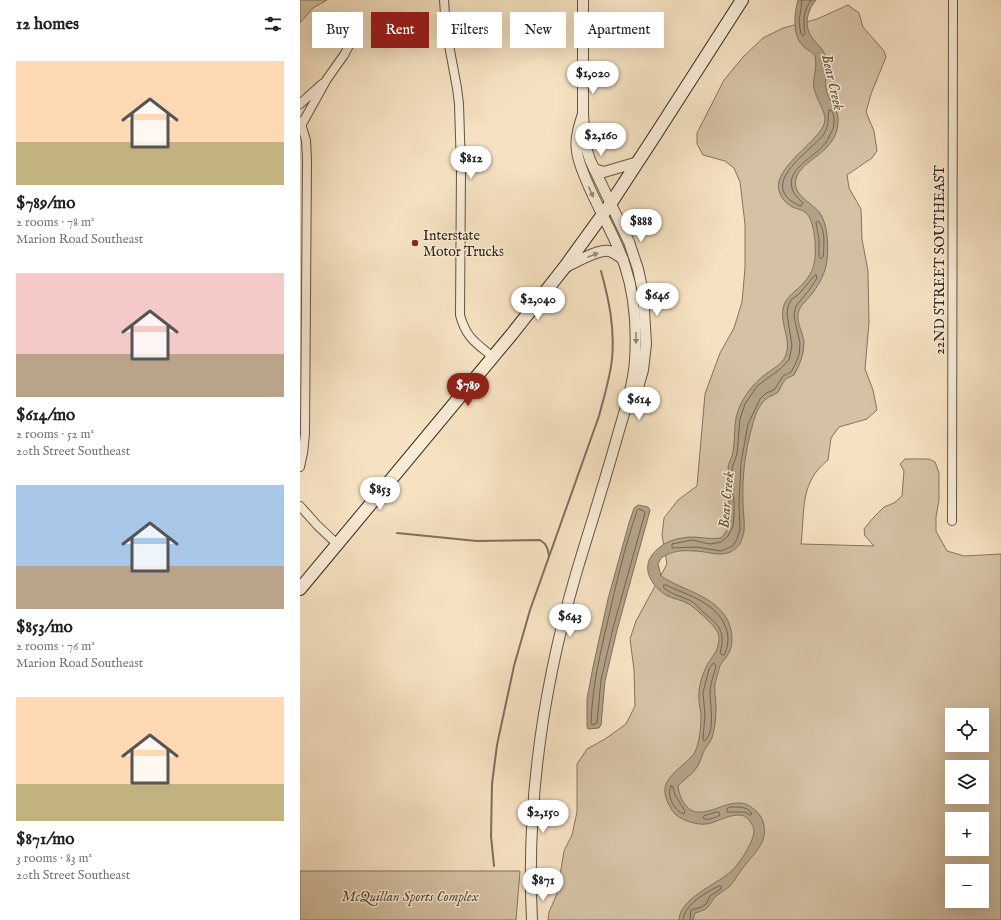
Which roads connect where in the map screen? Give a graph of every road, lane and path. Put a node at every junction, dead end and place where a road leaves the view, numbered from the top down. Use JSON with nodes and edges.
{"nodes":[{"id":1,"x":444,"y":0,"type":"edge"},
{"id":2,"x":582,"y":0,"type":"edge"},
{"id":3,"x":742,"y":0,"type":"edge"},
{"id":4,"x":953,"y":0,"type":"edge"},
{"id":5,"x":348,"y":48,"type":"edge"},
{"id":6,"x":327,"y":79,"type":"junction"},
{"id":7,"x":300,"y":104,"type":"edge"},
{"id":8,"x":582,"y":114,"type":"junction"},
{"id":9,"x":301,"y":124,"type":"edge"},
{"id":10,"x":638,"y":162,"type":"junction"},
{"id":11,"x":594,"y":169,"type":"junction"},
{"id":12,"x":611,"y":202,"type":"junction"},
{"id":13,"x":602,"y":215,"type":"junction"},
{"id":14,"x":623,"y":259,"type":"junction"},
{"id":15,"x":564,"y":268,"type":"junction"},
{"id":16,"x":493,"y":357,"type":"junction"},
{"id":17,"x":300,"y":467,"type":"edge"},
{"id":18,"x":602,"y":492,"type":"junction"},
{"id":19,"x":300,"y":506,"type":"edge"},
{"id":20,"x":952,"y":521,"type":"dead end"},
{"id":21,"x":337,"y":544,"type":"junction"},
{"id":22,"x":300,"y":589,"type":"edge"},
{"id":23,"x":532,"y":920,"type":"edge"}],
"edges":[{"from":1,"to":16,"type":"street"},
{"from":2,"to":8,"type":"street"},
{"from":3,"to":10,"type":"main road"},
{"from":4,"to":20,"type":"street","name":"22ND STREET SOUTHEAST"},
{"from":5,"to":6,"type":"street"},
{"from":6,"to":7,"type":"street"},
{"from":6,"to":9,"type":"street"},
{"from":8,"to":11,"type":"street"},
{"from":8,"to":13,"type":"street","one_way":true},
{"from":9,"to":17,"type":"street"},
{"from":10,"to":11,"type":"street"},
{"from":10,"to":12,"type":"main road"},
{"from":11,"to":12,"type":"street"},
{"from":12,"to":13,"type":"main road"},
{"from":12,"to":18,"type":"street"},
{"from":13,"to":14,"type":"street"},
{"from":13,"to":15,"type":"main road"},
{"from":15,"to":14,"type":"street","one_way":true},
{"from":14,"to":18,"type":"street","one_way":true},
{"from":15,"to":16,"type":"main road"},
{"from":16,"to":21,"type":"main road"},
{"from":18,"to":23,"type":"street"},
{"from":19,"to":21,"type":"street"},
{"from":21,"to":22,"type":"main road"}]}
